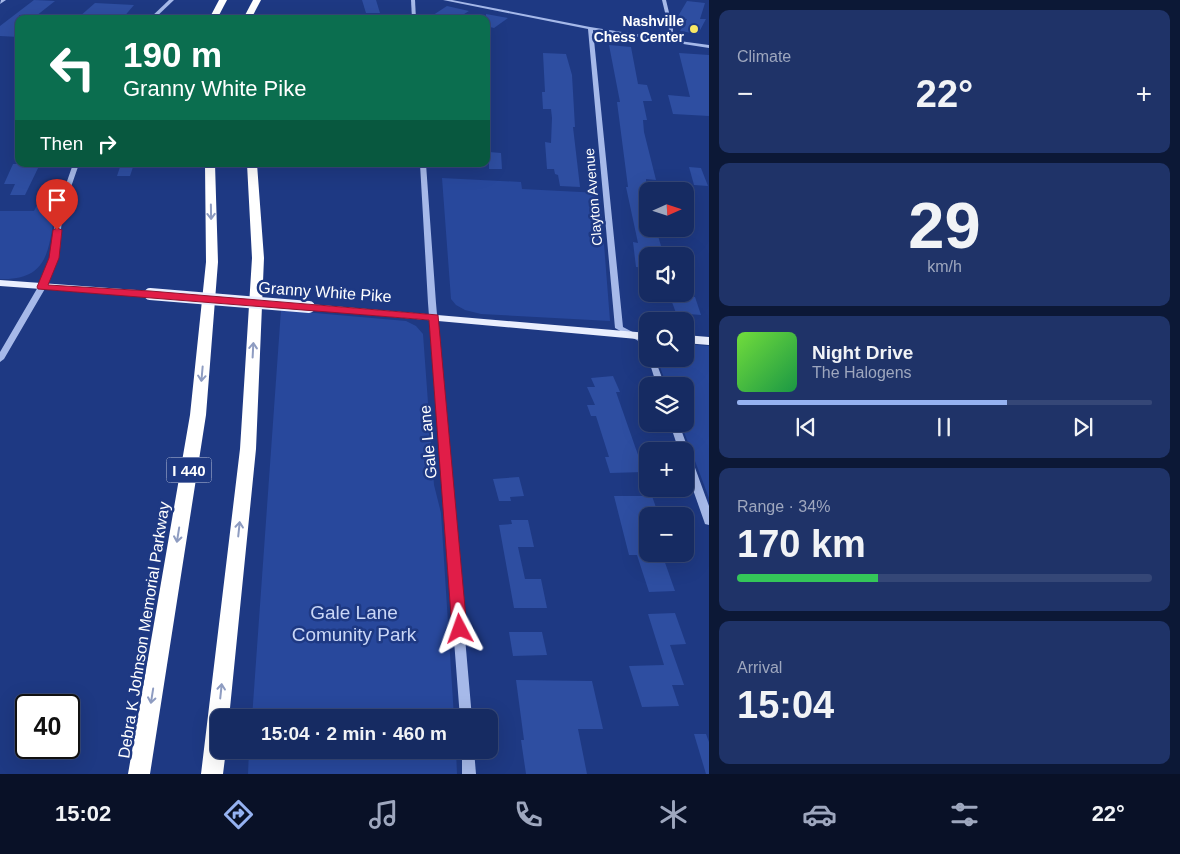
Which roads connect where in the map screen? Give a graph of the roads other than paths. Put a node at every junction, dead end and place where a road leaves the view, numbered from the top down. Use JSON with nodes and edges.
{"nodes":[{"id":1,"x":4,"y":0,"type":"edge"},
{"id":2,"x":172,"y":0,"type":"edge"},
{"id":3,"x":223,"y":0,"type":"edge"},
{"id":4,"x":257,"y":0,"type":"edge"},
{"id":5,"x":413,"y":0,"type":"edge"},
{"id":6,"x":445,"y":0,"type":"edge"},
{"id":7,"x":664,"y":0,"type":"edge"},
{"id":8,"x":0,"y":3,"type":"edge"},
{"id":9,"x":155,"y":15,"type":"edge"},
{"id":10,"x":215,"y":15,"type":"edge"},
{"id":11,"x":249,"y":15,"type":"edge"},
{"id":12,"x":414,"y":15,"type":"edge"},
{"id":13,"x":590,"y":28,"type":"junction"},
{"id":14,"x":669,"y":41,"type":"junction"},
{"id":15,"x":709,"y":47,"type":"edge"},
{"id":16,"x":75,"y":167,"type":"edge"},
{"id":17,"x":210,"y":167,"type":"edge"},
{"id":18,"x":252,"y":167,"type":"edge"},
{"id":19,"x":423,"y":167,"type":"edge"},
{"id":20,"x":0,"y":283,"type":"edge"},
{"id":21,"x":42,"y":287,"type":"junction"},
{"id":22,"x":434,"y":317,"type":"junction"},
{"id":23,"x":634,"y":336,"type":"junction"},
{"id":24,"x":639,"y":336,"type":"edge"},
{"id":25,"x":639,"y":339,"type":"edge"},
{"id":26,"x":694,"y":340,"type":"edge"},
{"id":27,"x":709,"y":341,"type":"edge"},
{"id":28,"x":0,"y":359,"type":"edge"},
{"id":29,"x":694,"y":478,"type":"edge"},
{"id":30,"x":709,"y":521,"type":"edge"},
{"id":31,"x":465,"y":709,"type":"edge"},
{"id":32,"x":468,"y":759,"type":"edge"},
{"id":33,"x":139,"y":774,"type":"edge"},
{"id":34,"x":212,"y":774,"type":"edge"},
{"id":35,"x":469,"y":774,"type":"edge"}],
"edges":[{"from":1,"to":8,"type":"street"},
{"from":2,"to":9,"type":"street"},
{"from":3,"to":10,"type":"highway"},
{"from":4,"to":11,"type":"highway"},
{"from":5,"to":12,"type":"street"},
{"from":6,"to":13,"type":"street"},
{"from":7,"to":14,"type":"street"},
{"from":13,"to":14,"type":"street"},
{"from":13,"to":23,"type":"street","name":"Clayton Avenue"},
{"from":14,"to":15,"type":"street"},
{"from":16,"to":21,"type":"street"},
{"from":17,"to":33,"type":"highway","name":"Debra K Johnson Memorial Parkway","number":"I 440","one_way":true},
{"from":34,"to":18,"type":"highway","one_way":true},
{"from":19,"to":22,"type":"street","name":"Gale Lane"},
{"from":20,"to":21,"type":"main road","name":"Granny White Pike"},
{"from":21,"to":22,"type":"main road","name":"Granny White Pike","bridge":true},
{"from":21,"to":28,"type":"street"},
{"from":22,"to":23,"type":"main road","name":"Granny White Pike"},
{"from":22,"to":31,"type":"street","name":"Gale Lane"},
{"from":23,"to":24,"type":"main road","name":"Granny White Pike"},
{"from":23,"to":25,"type":"street","name":"Clayton Avenue"},
{"from":26,"to":27,"type":"main road"},
{"from":29,"to":30,"type":"street"},
{"from":32,"to":35,"type":"street"}]}
